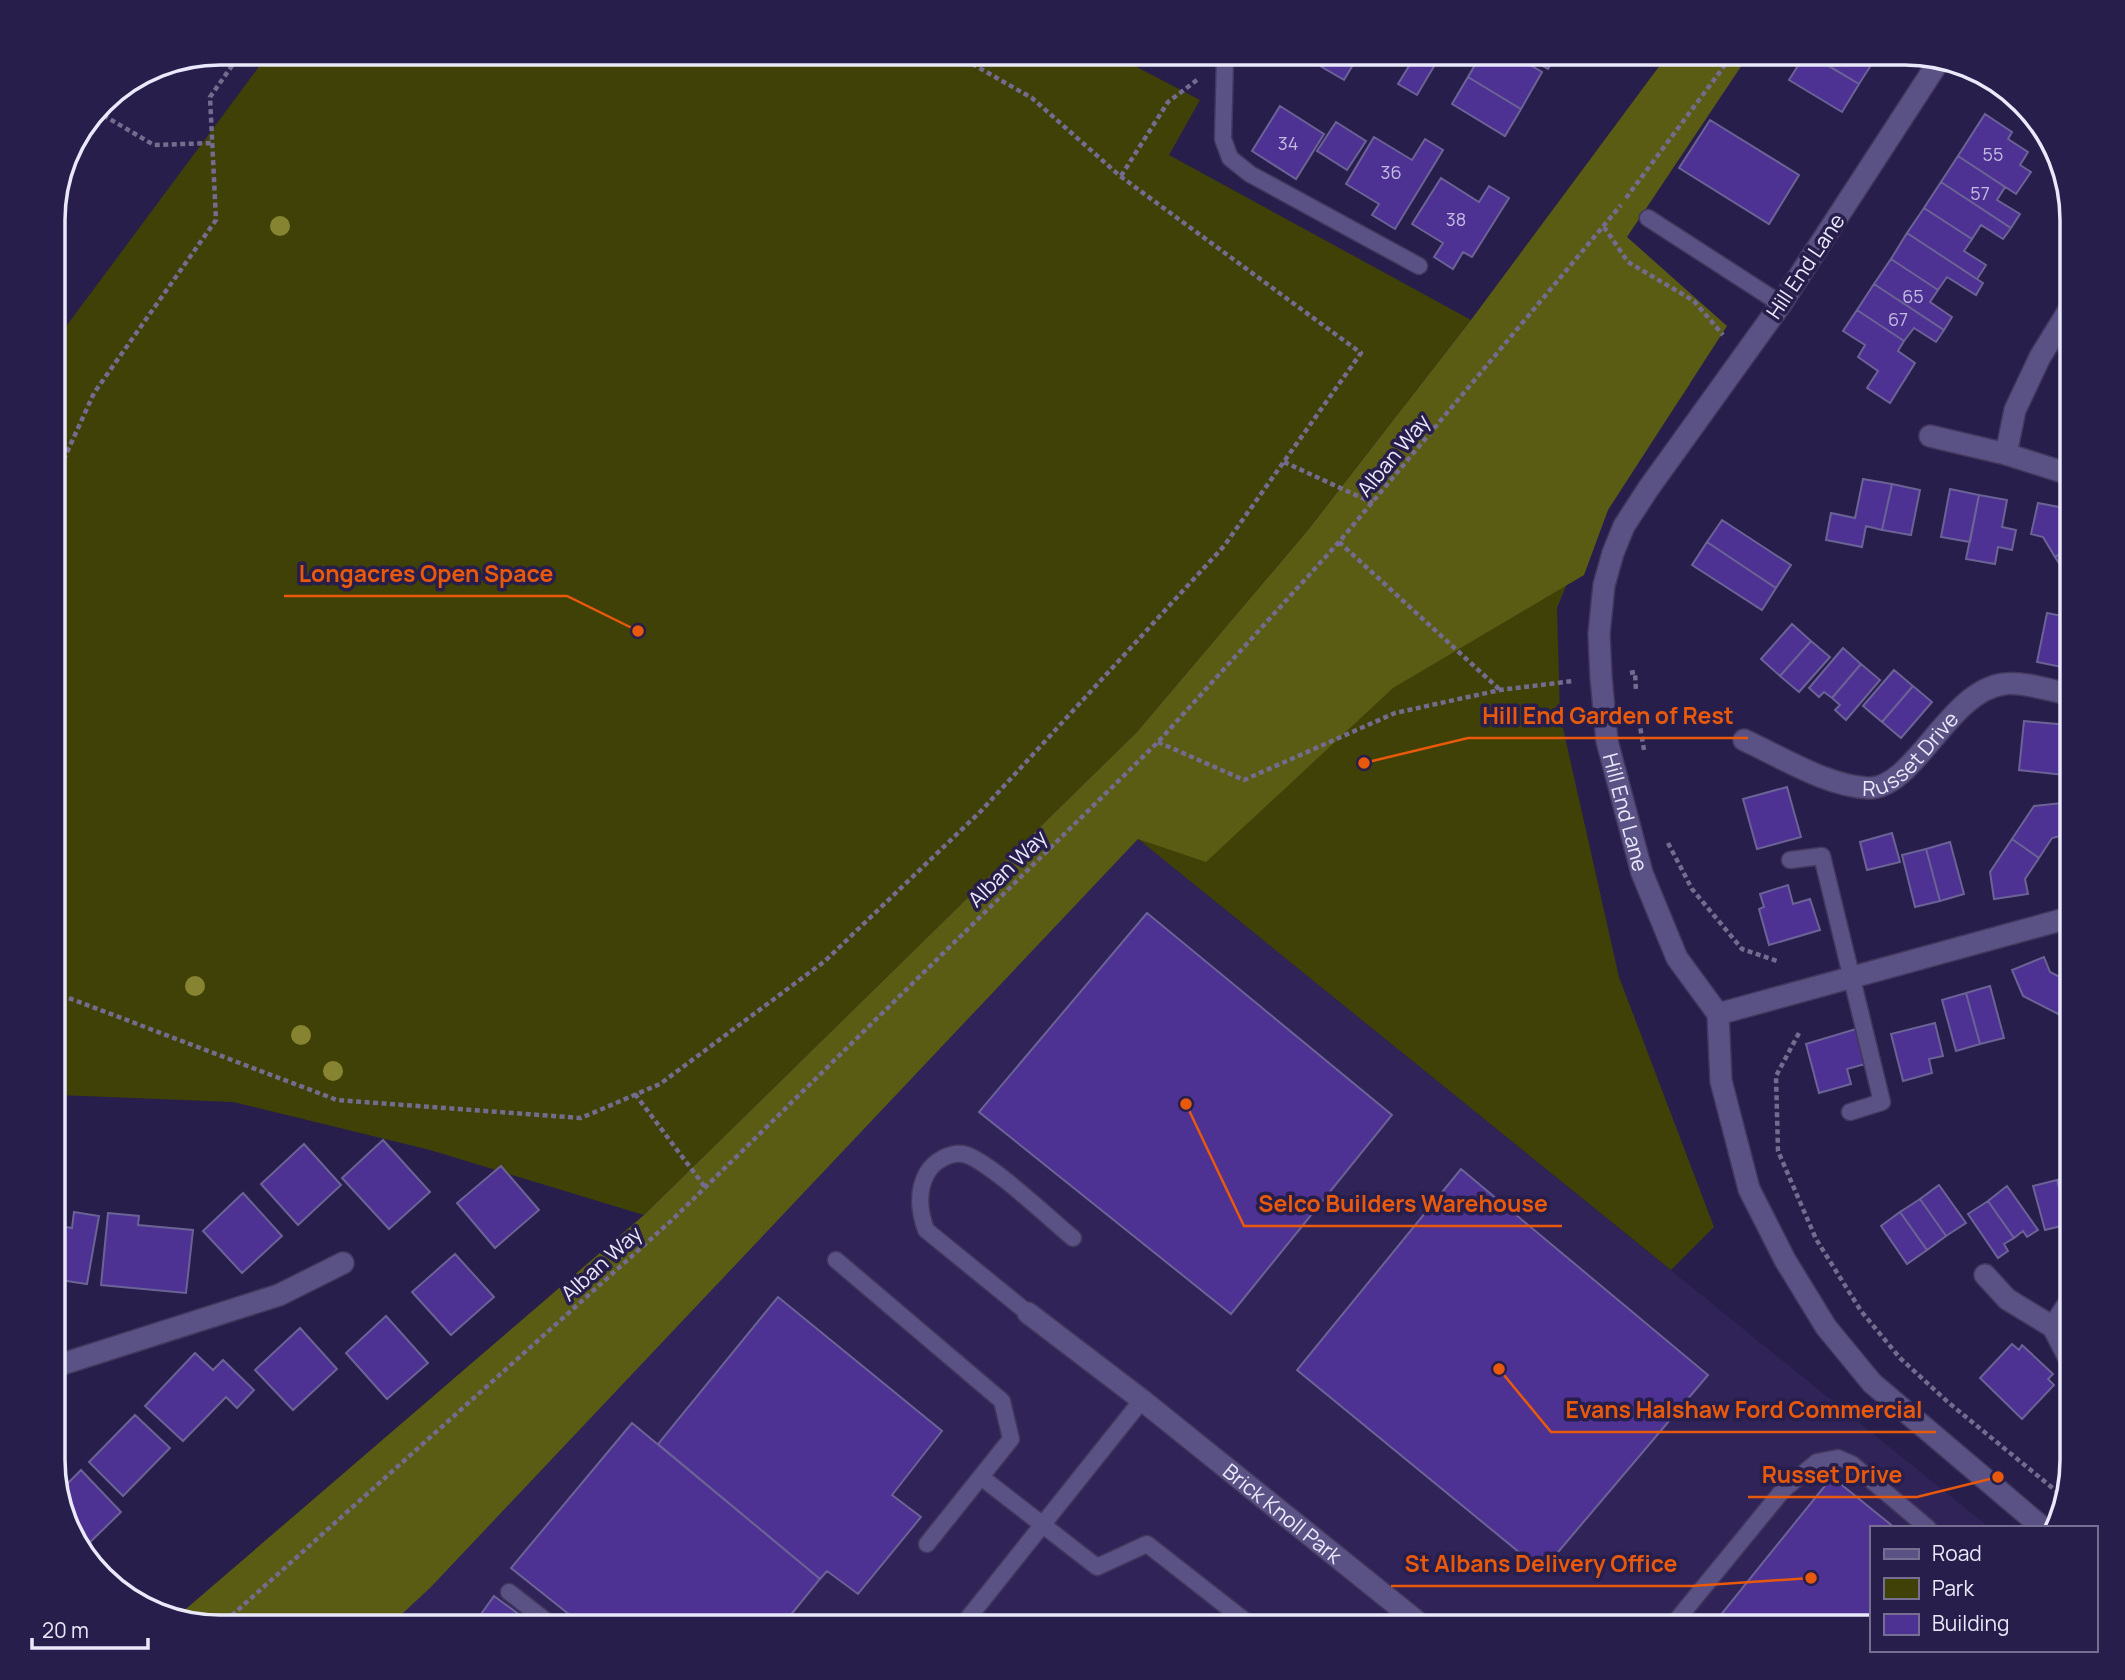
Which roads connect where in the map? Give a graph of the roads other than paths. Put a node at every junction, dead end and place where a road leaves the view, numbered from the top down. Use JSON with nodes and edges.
{"nodes":[{"id":1,"x":1227,"y":65,"type":"edge"},
{"id":2,"x":1935,"y":68,"type":"edge"},
{"id":3,"x":1648,"y":218,"type":"dead end"},
{"id":4,"x":1419,"y":267,"type":"dead end"},
{"id":5,"x":1781,"y":304,"type":"junction"},
{"id":6,"x":2060,"y":325,"type":"edge"},
{"id":7,"x":1930,"y":436,"type":"dead end"},
{"id":8,"x":2006,"y":454,"type":"junction"},
{"id":9,"x":2060,"y":471,"type":"edge"},
{"id":10,"x":2060,"y":693,"type":"edge"},
{"id":11,"x":1744,"y":740,"type":"dead end"},
{"id":12,"x":1790,"y":860,"type":"dead end"},
{"id":13,"x":2060,"y":921,"type":"edge"},
{"id":14,"x":1852,"y":977,"type":"junction"},
{"id":15,"x":1718,"y":1014,"type":"junction"},
{"id":16,"x":1850,"y":1112,"type":"dead end"},
{"id":17,"x":1073,"y":1238,"type":"dead end"},
{"id":18,"x":836,"y":1260,"type":"dead end"},
{"id":19,"x":343,"y":1263,"type":"dead end"},
{"id":20,"x":1985,"y":1275,"type":"dead end"},
{"id":21,"x":1028,"y":1313,"type":"joint"},
{"id":22,"x":2060,"y":1318,"type":"edge"},
{"id":23,"x":2053,"y":1327,"type":"junction"},
{"id":24,"x":2060,"y":1341,"type":"edge"},
{"id":25,"x":65,"y":1363,"type":"edge"},
{"id":26,"x":1142,"y":1400,"type":"junction"},
{"id":27,"x":981,"y":1477,"type":"junction"},
{"id":28,"x":1041,"y":1524,"type":"junction"},
{"id":29,"x":1926,"y":1526,"type":"edge"},
{"id":30,"x":2041,"y":1526,"type":"edge"},
{"id":31,"x":927,"y":1544,"type":"dead end"},
{"id":32,"x":509,"y":1592,"type":"dead end"},
{"id":33,"x":538,"y":1615,"type":"edge"},
{"id":34,"x":971,"y":1615,"type":"edge"},
{"id":35,"x":1237,"y":1615,"type":"edge"},
{"id":36,"x":1408,"y":1615,"type":"edge"},
{"id":37,"x":1682,"y":1615,"type":"edge"}],
"edges":[{"from":1,"to":4,"type":"lane"},
{"from":2,"to":5,"type":"street","name":"Hill End Lane"},
{"from":3,"to":5,"type":"lane"},
{"from":5,"to":15,"type":"street","name":"Hill End Lane"},
{"from":6,"to":8,"type":"street"},
{"from":7,"to":8,"type":"street"},
{"from":8,"to":9,"type":"street"},
{"from":10,"to":11,"type":"street","name":"Russet Drive"},
{"from":12,"to":14,"type":"lane"},
{"from":13,"to":14,"type":"street"},
{"from":14,"to":15,"type":"street"},
{"from":14,"to":16,"type":"lane"},
{"from":15,"to":30,"type":"street"},
{"from":17,"to":21,"type":"lane"},
{"from":18,"to":27,"type":"lane"},
{"from":19,"to":25,"type":"street"},
{"from":20,"to":23,"type":"street"},
{"from":21,"to":26,"type":"street","name":"Brick Knoll Park"},
{"from":22,"to":23,"type":"street"},
{"from":23,"to":24,"type":"street"},
{"from":26,"to":28,"type":"lane"},
{"from":26,"to":36,"type":"street","name":"Brick Knoll Park"},
{"from":27,"to":28,"type":"lane"},
{"from":27,"to":31,"type":"lane"},
{"from":28,"to":34,"type":"lane"},
{"from":28,"to":35,"type":"lane"},
{"from":29,"to":37,"type":"lane"},
{"from":32,"to":33,"type":"lane"}]}
